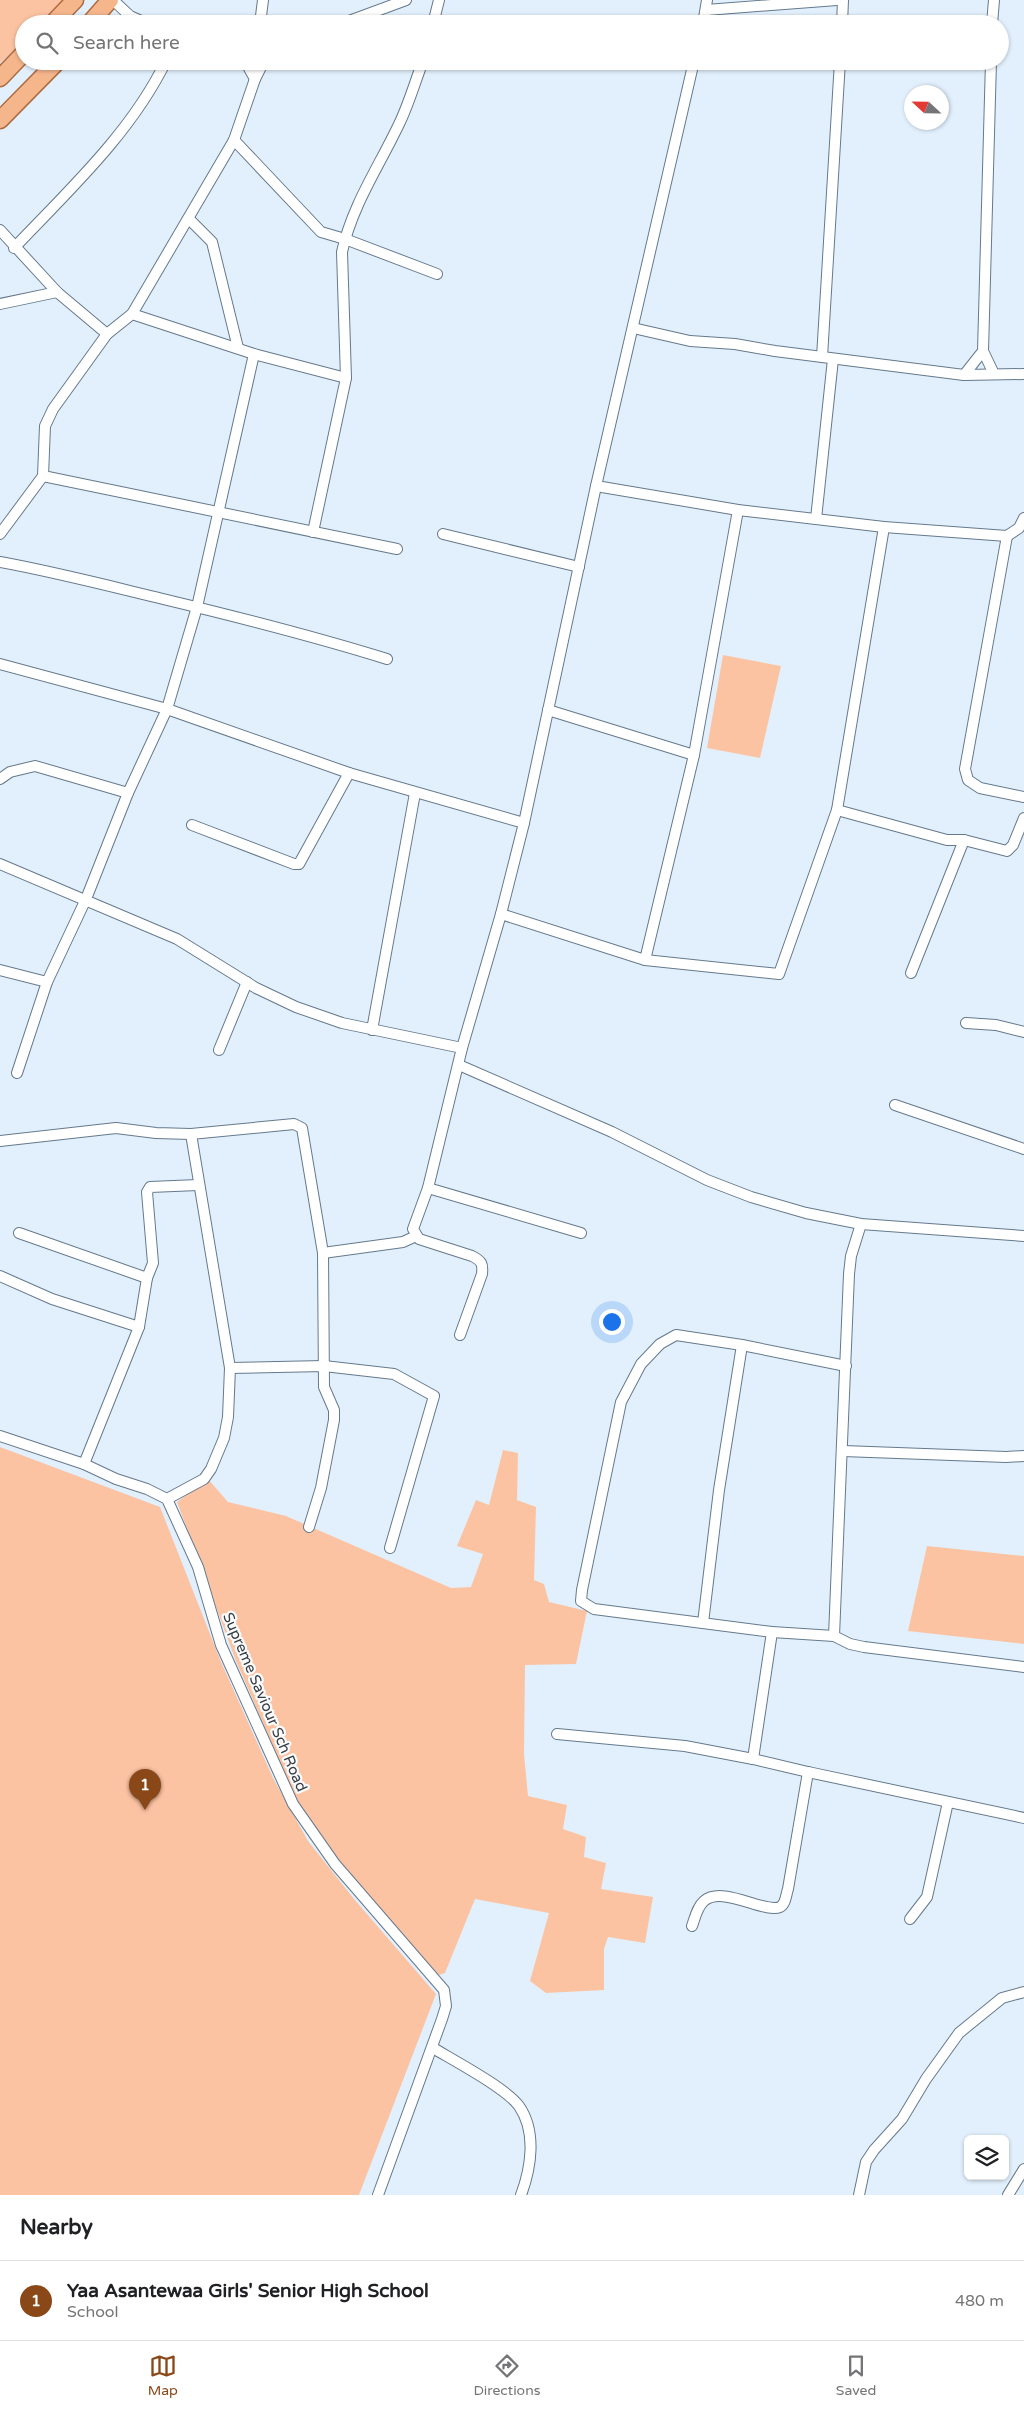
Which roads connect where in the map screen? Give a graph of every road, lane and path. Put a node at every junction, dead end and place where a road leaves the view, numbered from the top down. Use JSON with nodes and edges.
{"nodes":[{"id":1,"x":75,"y":0,"type":"edge"},
{"id":2,"x":111,"y":0,"type":"edge"},
{"id":3,"x":263,"y":0,"type":"edge"},
{"id":4,"x":406,"y":0,"type":"edge"},
{"id":5,"x":438,"y":0,"type":"edge"},
{"id":6,"x":838,"y":0,"type":"edge"},
{"id":7,"x":843,"y":0,"type":"edge"},
{"id":8,"x":994,"y":0,"type":"edge"},
{"id":9,"x":706,"y":5,"type":"edge"},
{"id":10,"x":61,"y":15,"type":"edge"},
{"id":11,"x":97,"y":15,"type":"edge"},
{"id":12,"x":129,"y":15,"type":"edge"},
{"id":13,"x":261,"y":15,"type":"edge"},
{"id":14,"x":365,"y":15,"type":"edge"},
{"id":15,"x":435,"y":15,"type":"edge"},
{"id":16,"x":842,"y":15,"type":"edge"},
{"id":17,"x":993,"y":15,"type":"edge"},
{"id":18,"x":15,"y":62,"type":"edge"},
{"id":19,"x":49,"y":70,"type":"edge"},
{"id":20,"x":161,"y":70,"type":"edge"},
{"id":21,"x":250,"y":70,"type":"edge"},
{"id":22,"x":260,"y":70,"type":"edge"},
{"id":23,"x":420,"y":70,"type":"edge"},
{"id":24,"x":692,"y":70,"type":"edge"},
{"id":25,"x":839,"y":70,"type":"edge"},
{"id":26,"x":990,"y":70,"type":"edge"},
{"id":27,"x":0,"y":78,"type":"edge"},
{"id":28,"x":255,"y":79,"type":"junction"},
{"id":29,"x":0,"y":120,"type":"edge"},
{"id":30,"x":234,"y":140,"type":"junction"},
{"id":31,"x":189,"y":219,"type":"junction"},
{"id":32,"x":0,"y":230,"type":"edge"},
{"id":33,"x":345,"y":238,"type":"junction"},
{"id":34,"x":14,"y":248,"type":"junction"},
{"id":35,"x":437,"y":274,"type":"dead end"},
{"id":36,"x":57,"y":292,"type":"junction"},
{"id":37,"x":0,"y":304,"type":"edge"},
{"id":38,"x":132,"y":314,"type":"junction"},
{"id":39,"x":633,"y":328,"type":"junction"},
{"id":40,"x":107,"y":334,"type":"junction"},
{"id":41,"x":238,"y":348,"type":"junction"},
{"id":42,"x":983,"y":351,"type":"junction"},
{"id":43,"x":254,"y":354,"type":"junction"},
{"id":44,"x":822,"y":357,"type":"junction"},
{"id":45,"x":833,"y":359,"type":"junction"},
{"id":46,"x":994,"y":374,"type":"junction"},
{"id":47,"x":1024,"y":374,"type":"edge"},
{"id":48,"x":964,"y":375,"type":"junction"},
{"id":49,"x":346,"y":378,"type":"junction"},
{"id":50,"x":43,"y":476,"type":"junction"},
{"id":51,"x":596,"y":486,"type":"junction"},
{"id":52,"x":738,"y":510,"type":"junction"},
{"id":53,"x":216,"y":513,"type":"junction"},
{"id":54,"x":816,"y":518,"type":"junction"},
{"id":55,"x":1024,"y":518,"type":"edge"},
{"id":56,"x":884,"y":527,"type":"junction"},
{"id":57,"x":313,"y":532,"type":"junction"},
{"id":58,"x":0,"y":534,"type":"edge"},
{"id":59,"x":443,"y":534,"type":"dead end"},
{"id":60,"x":1007,"y":536,"type":"junction"},
{"id":61,"x":397,"y":549,"type":"dead end"},
{"id":62,"x":0,"y":562,"type":"edge"},
{"id":63,"x":578,"y":566,"type":"junction"},
{"id":64,"x":196,"y":607,"type":"junction"},
{"id":65,"x":387,"y":659,"type":"dead end"},
{"id":66,"x":0,"y":664,"type":"edge"},
{"id":67,"x":167,"y":709,"type":"junction"},
{"id":68,"x":548,"y":710,"type":"junction"},
{"id":69,"x":694,"y":755,"type":"junction"},
{"id":70,"x":349,"y":773,"type":"junction"},
{"id":71,"x":0,"y":779,"type":"edge"},
{"id":72,"x":128,"y":793,"type":"junction"},
{"id":73,"x":414,"y":793,"type":"junction"},
{"id":74,"x":1024,"y":797,"type":"edge"},
{"id":75,"x":837,"y":810,"type":"junction"},
{"id":76,"x":1024,"y":818,"type":"edge"},
{"id":77,"x":524,"y":823,"type":"junction"},
{"id":78,"x":192,"y":825,"type":"dead end"},
{"id":79,"x":964,"y":840,"type":"junction"},
{"id":80,"x":0,"y":864,"type":"edge"},
{"id":81,"x":86,"y":899,"type":"junction"},
{"id":82,"x":501,"y":914,"type":"junction"},
{"id":83,"x":645,"y":960,"type":"junction"},
{"id":84,"x":0,"y":970,"type":"edge"},
{"id":85,"x":912,"y":973,"type":"dead end"},
{"id":86,"x":47,"y":982,"type":"junction"},
{"id":87,"x":246,"y":982,"type":"junction"},
{"id":88,"x":966,"y":1023,"type":"dead end"},
{"id":89,"x":372,"y":1030,"type":"junction"},
{"id":90,"x":1024,"y":1032,"type":"edge"},
{"id":91,"x":462,"y":1048,"type":"junction"},
{"id":92,"x":219,"y":1050,"type":"dead end"},
{"id":93,"x":459,"y":1064,"type":"junction"},
{"id":94,"x":16,"y":1073,"type":"dead end"},
{"id":95,"x":895,"y":1105,"type":"dead end"},
{"id":96,"x":190,"y":1134,"type":"junction"},
{"id":97,"x":0,"y":1141,"type":"edge"},
{"id":98,"x":1024,"y":1148,"type":"edge"},
{"id":99,"x":198,"y":1185,"type":"junction"},
{"id":100,"x":428,"y":1188,"type":"junction"},
{"id":101,"x":861,"y":1224,"type":"junction"},
{"id":102,"x":19,"y":1233,"type":"dead end"},
{"id":103,"x":581,"y":1233,"type":"dead end"},
{"id":104,"x":1024,"y":1236,"type":"edge"},
{"id":105,"x":411,"y":1239,"type":"junction"},
{"id":106,"x":323,"y":1253,"type":"junction"},
{"id":107,"x":0,"y":1276,"type":"edge"},
{"id":108,"x":147,"y":1278,"type":"junction"},
{"id":109,"x":139,"y":1327,"type":"junction"},
{"id":110,"x":460,"y":1335,"type":"dead end"},
{"id":111,"x":742,"y":1345,"type":"junction"},
{"id":112,"x":324,"y":1366,"type":"junction"},
{"id":113,"x":846,"y":1366,"type":"junction"},
{"id":114,"x":230,"y":1368,"type":"junction"},
{"id":115,"x":0,"y":1436,"type":"edge"},
{"id":116,"x":843,"y":1450,"type":"junction"},
{"id":117,"x":1024,"y":1456,"type":"edge"},
{"id":118,"x":84,"y":1464,"type":"junction"},
{"id":119,"x":167,"y":1500,"type":"junction"},
{"id":120,"x":309,"y":1527,"type":"dead end"},
{"id":121,"x":390,"y":1548,"type":"dead end"},
{"id":122,"x":703,"y":1623,"type":"junction"},
{"id":123,"x":772,"y":1632,"type":"junction"},
{"id":124,"x":834,"y":1636,"type":"junction"},
{"id":125,"x":1024,"y":1668,"type":"edge"},
{"id":126,"x":557,"y":1734,"type":"dead end"},
{"id":127,"x":753,"y":1758,"type":"junction"},
{"id":128,"x":808,"y":1772,"type":"junction"},
{"id":129,"x":948,"y":1802,"type":"junction"},
{"id":130,"x":1024,"y":1818,"type":"edge"},
{"id":131,"x":910,"y":1919,"type":"dead end"},
{"id":132,"x":692,"y":1926,"type":"dead end"},
{"id":133,"x":1024,"y":1992,"type":"edge"},
{"id":134,"x":433,"y":2048,"type":"junction"},
{"id":135,"x":1024,"y":2169,"type":"edge"},
{"id":136,"x":378,"y":2195,"type":"edge"},
{"id":137,"x":521,"y":2195,"type":"edge"},
{"id":138,"x":859,"y":2195,"type":"edge"},
{"id":139,"x":1008,"y":2195,"type":"edge"}],
"edges":[{"from":1,"to":10,"type":"main road"},
{"from":2,"to":11,"type":"main road"},
{"from":2,"to":12,"type":"street"},
{"from":3,"to":13,"type":"street"},
{"from":4,"to":14,"type":"street"},
{"from":5,"to":15,"type":"street"},
{"from":6,"to":9,"type":"street"},
{"from":7,"to":16,"type":"street"},
{"from":8,"to":17,"type":"street"},
{"from":18,"to":27,"type":"main road"},
{"from":19,"to":29,"type":"main road"},
{"from":20,"to":34,"type":"street"},
{"from":21,"to":28,"type":"street"},
{"from":22,"to":28,"type":"street"},
{"from":23,"to":33,"type":"street"},
{"from":24,"to":39,"type":"street"},
{"from":25,"to":44,"type":"street"},
{"from":26,"to":42,"type":"street"},
{"from":28,"to":30,"type":"street"},
{"from":30,"to":31,"type":"street"},
{"from":30,"to":33,"type":"street"},
{"from":31,"to":38,"type":"street"},
{"from":31,"to":41,"type":"street"},
{"from":32,"to":34,"type":"street"},
{"from":33,"to":35,"type":"street"},
{"from":33,"to":49,"type":"street"},
{"from":34,"to":36,"type":"street"},
{"from":36,"to":37,"type":"street"},
{"from":36,"to":40,"type":"street"},
{"from":38,"to":40,"type":"street"},
{"from":38,"to":41,"type":"street"},
{"from":39,"to":44,"type":"street"},
{"from":39,"to":51,"type":"street"},
{"from":40,"to":50,"type":"street"},
{"from":41,"to":43,"type":"street"},
{"from":42,"to":46,"type":"street"},
{"from":42,"to":48,"type":"street"},
{"from":43,"to":49,"type":"street"},
{"from":43,"to":53,"type":"street"},
{"from":44,"to":45,"type":"street"},
{"from":45,"to":48,"type":"street"},
{"from":45,"to":54,"type":"street"},
{"from":46,"to":47,"type":"street"},
{"from":46,"to":48,"type":"street"},
{"from":49,"to":57,"type":"street"},
{"from":50,"to":53,"type":"street"},
{"from":50,"to":58,"type":"street"},
{"from":51,"to":52,"type":"street"},
{"from":51,"to":63,"type":"street"},
{"from":52,"to":54,"type":"street"},
{"from":52,"to":69,"type":"street"},
{"from":53,"to":57,"type":"street"},
{"from":53,"to":64,"type":"street"},
{"from":54,"to":56,"type":"street"},
{"from":55,"to":60,"type":"street"},
{"from":56,"to":60,"type":"street"},
{"from":56,"to":75,"type":"street"},
{"from":57,"to":61,"type":"street"},
{"from":59,"to":63,"type":"street"},
{"from":60,"to":74,"type":"street"},
{"from":62,"to":64,"type":"street"},
{"from":63,"to":68,"type":"street"},
{"from":64,"to":65,"type":"street"},
{"from":64,"to":67,"type":"street"},
{"from":66,"to":67,"type":"street"},
{"from":67,"to":70,"type":"street"},
{"from":67,"to":72,"type":"street"},
{"from":68,"to":69,"type":"street"},
{"from":68,"to":77,"type":"street"},
{"from":69,"to":83,"type":"street"},
{"from":70,"to":73,"type":"street"},
{"from":70,"to":78,"type":"street"},
{"from":71,"to":72,"type":"street"},
{"from":72,"to":81,"type":"street"},
{"from":73,"to":77,"type":"street"},
{"from":73,"to":89,"type":"street"},
{"from":75,"to":79,"type":"street"},
{"from":75,"to":83,"type":"street"},
{"from":76,"to":79,"type":"street"},
{"from":77,"to":82,"type":"street"},
{"from":79,"to":85,"type":"street"},
{"from":80,"to":81,"type":"street"},
{"from":81,"to":86,"type":"street"},
{"from":81,"to":87,"type":"street"},
{"from":82,"to":83,"type":"street"},
{"from":82,"to":91,"type":"street"},
{"from":84,"to":86,"type":"street"},
{"from":86,"to":94,"type":"street"},
{"from":87,"to":89,"type":"street"},
{"from":87,"to":92,"type":"street"},
{"from":88,"to":90,"type":"street"},
{"from":89,"to":91,"type":"street"},
{"from":91,"to":93,"type":"street"},
{"from":93,"to":100,"type":"street"},
{"from":93,"to":101,"type":"street"},
{"from":95,"to":98,"type":"street"},
{"from":96,"to":97,"type":"street"},
{"from":96,"to":99,"type":"street"},
{"from":96,"to":106,"type":"street"},
{"from":99,"to":108,"type":"street"},
{"from":99,"to":114,"type":"street"},
{"from":100,"to":103,"type":"street"},
{"from":100,"to":105,"type":"street"},
{"from":101,"to":104,"type":"street"},
{"from":101,"to":113,"type":"street"},
{"from":102,"to":108,"type":"street"},
{"from":105,"to":106,"type":"street"},
{"from":105,"to":110,"type":"street"},
{"from":106,"to":112,"type":"street"},
{"from":107,"to":109,"type":"street"},
{"from":108,"to":109,"type":"street"},
{"from":109,"to":118,"type":"street"},
{"from":111,"to":113,"type":"street"},
{"from":111,"to":122,"type":"street"},
{"from":111,"to":122,"type":"street"},
{"from":112,"to":114,"type":"street"},
{"from":112,"to":120,"type":"street"},
{"from":112,"to":121,"type":"street"},
{"from":113,"to":116,"type":"street"},
{"from":114,"to":119,"type":"street"},
{"from":115,"to":118,"type":"street"},
{"from":116,"to":117,"type":"street"},
{"from":116,"to":124,"type":"street"},
{"from":118,"to":119,"type":"street"},
{"from":119,"to":134,"type":"street","name":"Supreme Saviour Sch Road"},
{"from":122,"to":123,"type":"street"},
{"from":123,"to":124,"type":"street"},
{"from":123,"to":127,"type":"street"},
{"from":124,"to":125,"type":"street"},
{"from":126,"to":127,"type":"street"},
{"from":127,"to":128,"type":"street"},
{"from":128,"to":129,"type":"street"},
{"from":128,"to":132,"type":"street"},
{"from":129,"to":130,"type":"street"},
{"from":129,"to":131,"type":"street"},
{"from":133,"to":138,"type":"street"},
{"from":134,"to":136,"type":"street","name":"Supreme Saviour Sch Road"},
{"from":134,"to":137,"type":"street"},
{"from":135,"to":139,"type":"street"}]}
